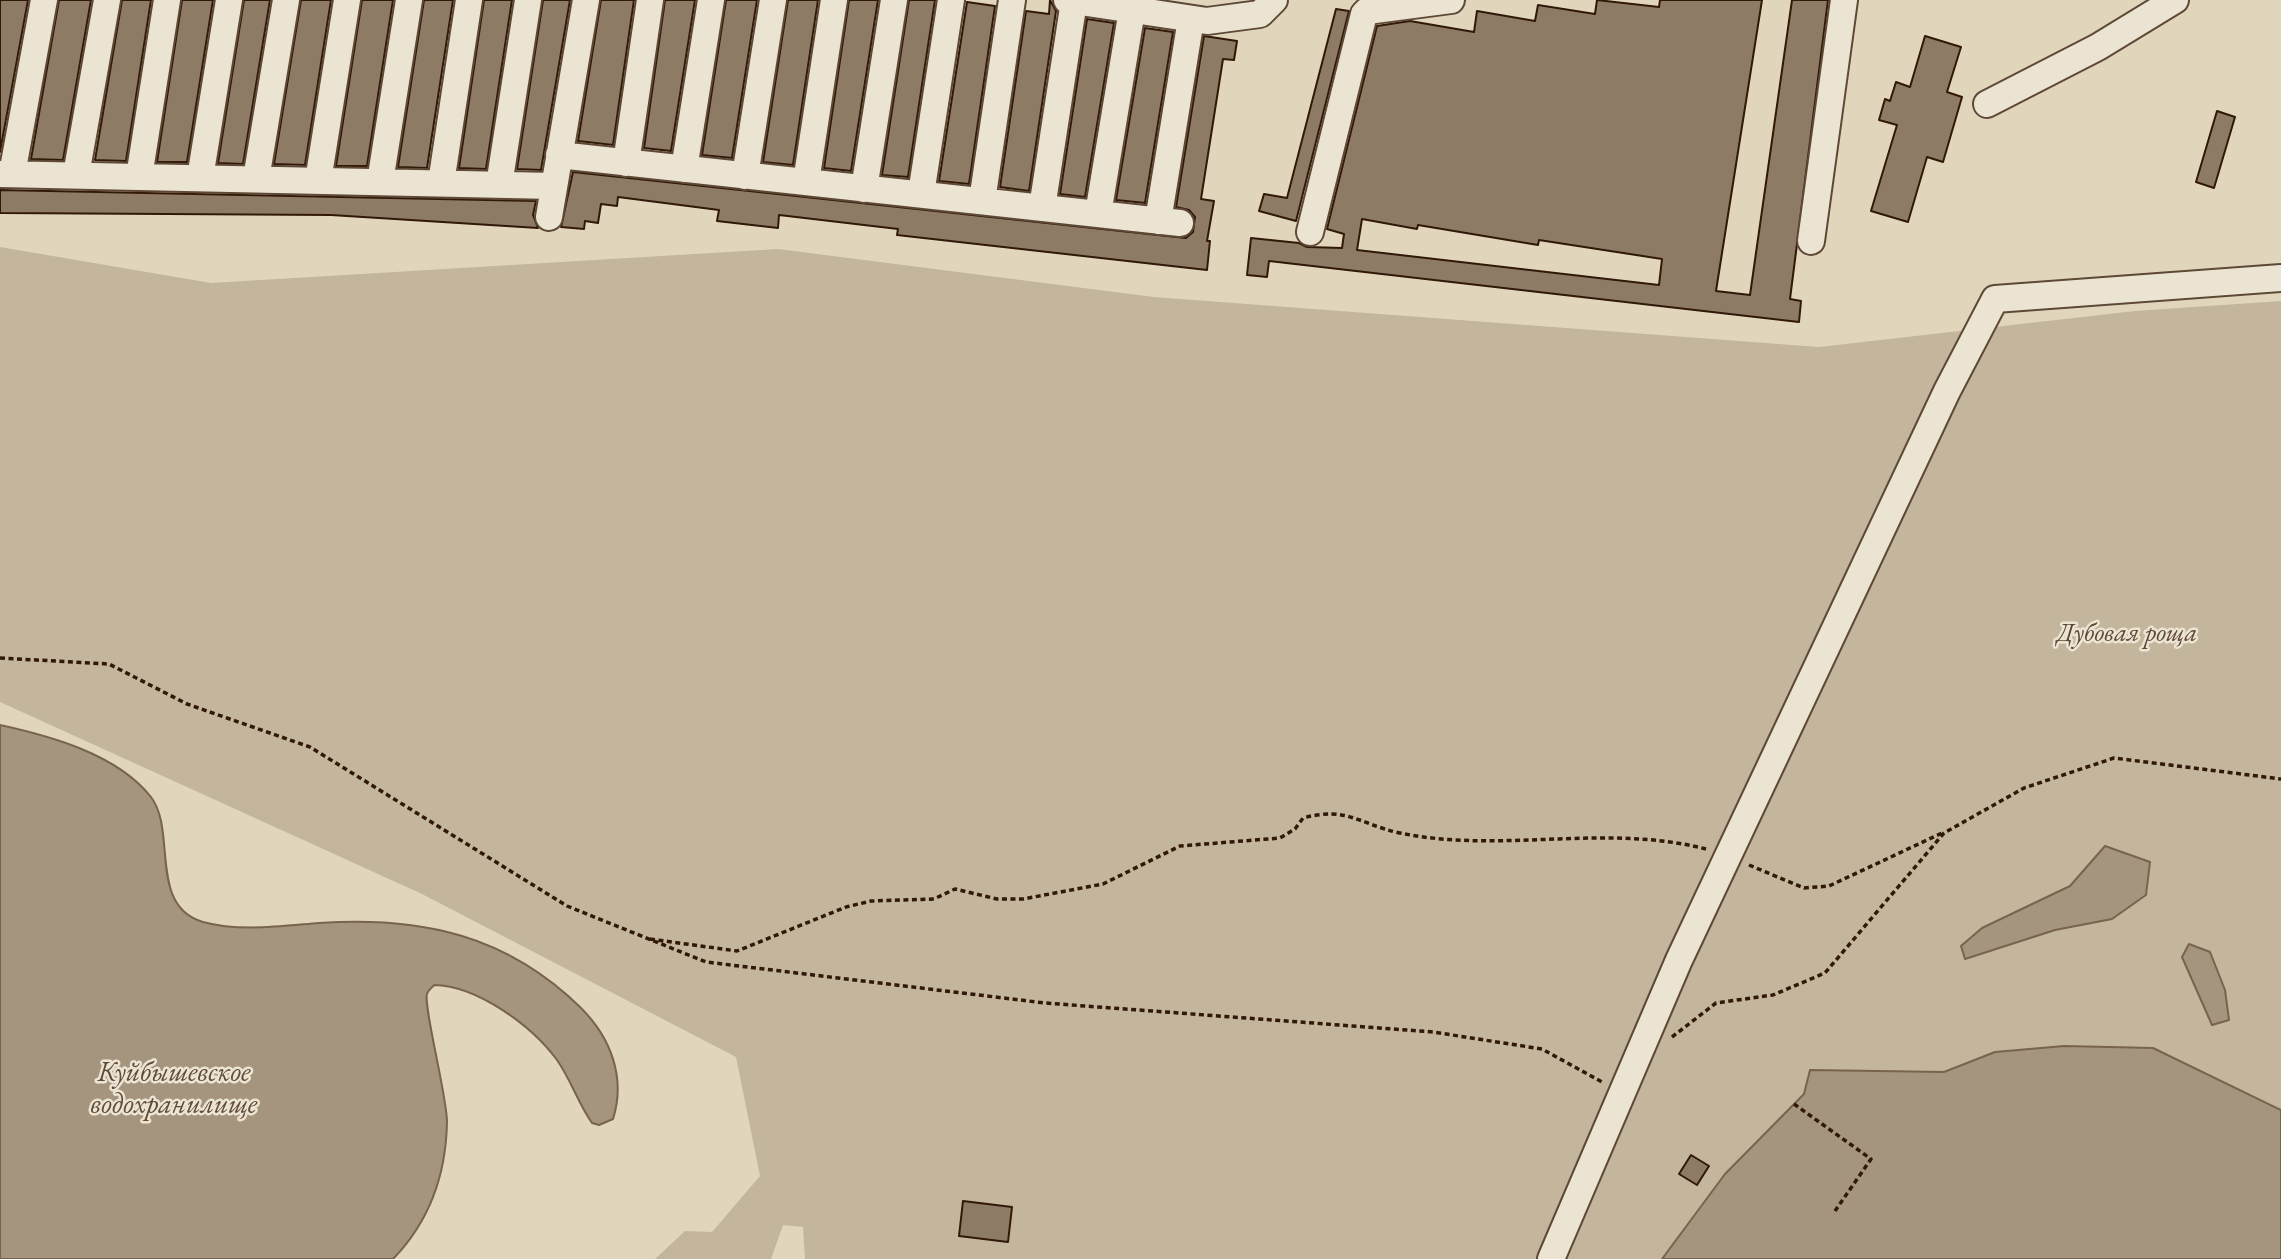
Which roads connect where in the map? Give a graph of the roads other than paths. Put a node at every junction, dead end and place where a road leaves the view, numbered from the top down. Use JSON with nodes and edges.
{"nodes":[{"id":1,"x":44,"y":0,"type":"edge"},
{"id":2,"x":107,"y":0,"type":"edge"},
{"id":3,"x":167,"y":0,"type":"edge"},
{"id":4,"x":229,"y":0,"type":"edge"},
{"id":5,"x":286,"y":0,"type":"edge"},
{"id":6,"x":347,"y":0,"type":"edge"},
{"id":7,"x":409,"y":0,"type":"edge"},
{"id":8,"x":469,"y":0,"type":"edge"},
{"id":9,"x":528,"y":0,"type":"edge"},
{"id":10,"x":586,"y":0,"type":"edge"},
{"id":11,"x":650,"y":0,"type":"edge"},
{"id":12,"x":711,"y":0,"type":"edge"},
{"id":13,"x":773,"y":0,"type":"edge"},
{"id":14,"x":834,"y":0,"type":"edge"},
{"id":15,"x":894,"y":0,"type":"edge"},
{"id":16,"x":951,"y":0,"type":"edge"},
{"id":17,"x":1012,"y":0,"type":"edge"},
{"id":18,"x":1274,"y":0,"type":"edge"},
{"id":19,"x":1451,"y":0,"type":"edge"},
{"id":20,"x":1844,"y":0,"type":"edge"},
{"id":21,"x":2175,"y":0,"type":"edge"},
{"id":22,"x":1071,"y":1,"type":"edge"},
{"id":23,"x":1132,"y":10,"type":"junction"},
{"id":24,"x":1191,"y":19,"type":"junction"},
{"id":25,"x":1987,"y":104,"type":"dead end"},
{"id":26,"x":559,"y":155,"type":"junction"},
{"id":27,"x":626,"y":163,"type":"junction"},
{"id":28,"x":684,"y":169,"type":"junction"},
{"id":29,"x":6,"y":174,"type":"edge"},
{"id":30,"x":76,"y":175,"type":"junction"},
{"id":31,"x":745,"y":176,"type":"junction"},
{"id":32,"x":139,"y":177,"type":"junction"},
{"id":33,"x":200,"y":178,"type":"junction"},
{"id":34,"x":256,"y":179,"type":"junction"},
{"id":35,"x":318,"y":181,"type":"junction"},
{"id":36,"x":380,"y":182,"type":"junction"},
{"id":37,"x":806,"y":182,"type":"junction"},
{"id":38,"x":441,"y":183,"type":"junction"},
{"id":39,"x":499,"y":185,"type":"junction"},
{"id":40,"x":554,"y":186,"type":"junction"},
{"id":41,"x":864,"y":189,"type":"junction"},
{"id":42,"x":921,"y":194,"type":"junction"},
{"id":43,"x":982,"y":201,"type":"junction"},
{"id":44,"x":1042,"y":208,"type":"junction"},
{"id":45,"x":1098,"y":214,"type":"junction"},
{"id":46,"x":549,"y":217,"type":"dead end"},
{"id":47,"x":1310,"y":232,"type":"dead end"},
{"id":48,"x":1811,"y":241,"type":"dead end"},
{"id":49,"x":2281,"y":278,"type":"edge"},
{"id":50,"x":1551,"y":1259,"type":"edge"}],
"edges":[{"from":1,"to":29,"type":"lane"},
{"from":2,"to":30,"type":"lane"},
{"from":3,"to":32,"type":"lane"},
{"from":4,"to":33,"type":"lane"},
{"from":5,"to":34,"type":"lane"},
{"from":6,"to":35,"type":"lane"},
{"from":7,"to":36,"type":"lane"},
{"from":8,"to":38,"type":"lane"},
{"from":9,"to":39,"type":"lane"},
{"from":10,"to":26,"type":"lane"},
{"from":11,"to":27,"type":"lane"},
{"from":12,"to":28,"type":"lane"},
{"from":13,"to":31,"type":"lane"},
{"from":14,"to":37,"type":"lane"},
{"from":15,"to":41,"type":"lane"},
{"from":16,"to":42,"type":"lane"},
{"from":17,"to":43,"type":"lane"},
{"from":18,"to":24,"type":"lane"},
{"from":19,"to":47,"type":"lane"},
{"from":20,"to":48,"type":"lane"},
{"from":21,"to":25,"type":"lane"},
{"from":22,"to":23,"type":"lane"},
{"from":22,"to":44,"type":"lane"},
{"from":23,"to":24,"type":"lane"},
{"from":23,"to":45,"type":"lane"},
{"from":24,"to":45,"type":"lane"},
{"from":26,"to":27,"type":"lane"},
{"from":26,"to":40,"type":"lane"},
{"from":27,"to":28,"type":"lane"},
{"from":28,"to":31,"type":"lane"},
{"from":29,"to":30,"type":"lane"},
{"from":30,"to":32,"type":"lane"},
{"from":31,"to":37,"type":"lane"},
{"from":32,"to":33,"type":"lane"},
{"from":33,"to":34,"type":"lane"},
{"from":34,"to":35,"type":"lane"},
{"from":35,"to":36,"type":"lane"},
{"from":36,"to":38,"type":"lane"},
{"from":37,"to":41,"type":"lane"},
{"from":38,"to":39,"type":"lane"},
{"from":39,"to":40,"type":"lane"},
{"from":40,"to":46,"type":"lane"},
{"from":41,"to":42,"type":"lane"},
{"from":42,"to":43,"type":"lane"},
{"from":43,"to":44,"type":"lane"},
{"from":44,"to":45,"type":"lane"},
{"from":49,"to":50,"type":"lane"}]}
